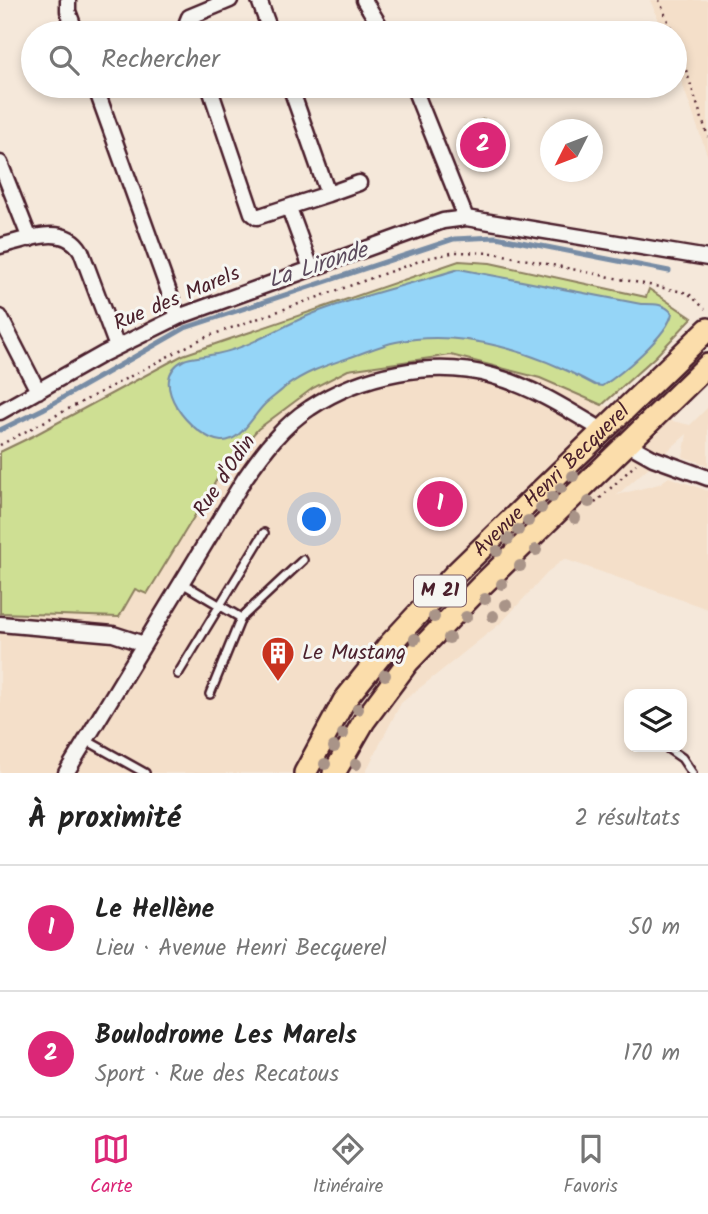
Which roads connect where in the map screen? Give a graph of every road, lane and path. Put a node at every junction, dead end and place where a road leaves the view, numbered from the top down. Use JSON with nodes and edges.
{"nodes":[{"id":1,"x":68,"y":0,"type":"edge"},
{"id":2,"x":230,"y":0,"type":"edge"},
{"id":3,"x":259,"y":0,"type":"edge"},
{"id":4,"x":364,"y":0,"type":"edge"},
{"id":5,"x":659,"y":0,"type":"edge"},
{"id":6,"x":72,"y":21,"type":"edge"},
{"id":7,"x":187,"y":21,"type":"edge"},
{"id":8,"x":267,"y":21,"type":"edge"},
{"id":9,"x":377,"y":21,"type":"edge"},
{"id":10,"x":668,"y":21,"type":"edge"},
{"id":11,"x":687,"y":74,"type":"edge"},
{"id":12,"x":99,"y":98,"type":"edge"},
{"id":13,"x":213,"y":98,"type":"edge"},
{"id":14,"x":294,"y":98,"type":"edge"},
{"id":15,"x":418,"y":98,"type":"edge"},
{"id":16,"x":708,"y":137,"type":"edge"},
{"id":17,"x":0,"y":163,"type":"edge"},
{"id":18,"x":359,"y":183,"type":"dead end"},
{"id":19,"x":328,"y":194,"type":"junction"},
{"id":20,"x":289,"y":208,"type":"junction"},
{"id":21,"x":466,"y":218,"type":"junction"},
{"id":22,"x":30,"y":239,"type":"junction"},
{"id":23,"x":0,"y":246,"type":"edge"},
{"id":24,"x":708,"y":258,"type":"edge"},
{"id":25,"x":311,"y":268,"type":"junction"},
{"id":26,"x":0,"y":317,"type":"edge"},
{"id":27,"x":178,"y":317,"type":"junction"},
{"id":28,"x":707,"y":319,"type":"edge"},
{"id":29,"x":117,"y":347,"type":"junction"},
{"id":30,"x":708,"y":365,"type":"edge"},
{"id":31,"x":38,"y":391,"type":"junction"},
{"id":32,"x":0,"y":412,"type":"edge"},
{"id":33,"x":602,"y":430,"type":"junction"},
{"id":34,"x":626,"y":443,"type":"junction"},
{"id":35,"x":0,"y":445,"type":"edge"},
{"id":36,"x":646,"y":454,"type":"junction"},
{"id":37,"x":708,"y":478,"type":"edge"},
{"id":38,"x":590,"y":509,"type":"dead end"},
{"id":39,"x":264,"y":533,"type":"dead end"},
{"id":40,"x":303,"y":560,"type":"dead end"},
{"id":41,"x":181,"y":583,"type":"junction"},
{"id":42,"x":218,"y":605,"type":"junction"},
{"id":43,"x":241,"y":618,"type":"junction"},
{"id":44,"x":0,"y":624,"type":"edge"},
{"id":45,"x":144,"y":644,"type":"junction"},
{"id":46,"x":178,"y":674,"type":"dead end"},
{"id":47,"x":210,"y":694,"type":"dead end"},
{"id":48,"x":86,"y":740,"type":"junction"},
{"id":49,"x":673,"y":752,"type":"edge"},
{"id":50,"x":66,"y":773,"type":"edge"},
{"id":51,"x":145,"y":773,"type":"edge"},
{"id":52,"x":304,"y":773,"type":"edge"},
{"id":53,"x":334,"y":773,"type":"edge"},
{"id":54,"x":692,"y":773,"type":"edge"}],
"edges":[{"from":1,"to":6,"type":"street"},
{"from":2,"to":7,"type":"street"},
{"from":3,"to":8,"type":"street"},
{"from":4,"to":9,"type":"street"},
{"from":5,"to":10,"type":"path"},
{"from":11,"to":16,"type":"path"},
{"from":12,"to":27,"type":"street"},
{"from":13,"to":20,"type":"street"},
{"from":14,"to":19,"type":"street"},
{"from":15,"to":21,"type":"street"},
{"from":17,"to":22,"type":"street"},
{"from":18,"to":19,"type":"street"},
{"from":19,"to":20,"type":"street"},
{"from":20,"to":25,"type":"street"},
{"from":21,"to":24,"type":"street","name":"Rue des Marels"},
{"from":21,"to":25,"type":"street","name":"Rue des Marels"},
{"from":22,"to":23,"type":"street"},
{"from":22,"to":29,"type":"street"},
{"from":25,"to":27,"type":"street","name":"Rue des Marels"},
{"from":26,"to":31,"type":"street"},
{"from":27,"to":29,"type":"street","name":"Rue des Marels"},
{"from":28,"to":33,"type":"main road","name":"Avenue Henri Becquerel","number":"M 21"},
{"from":28,"to":35,"type":"path"},
{"from":29,"to":31,"type":"street","name":"Rue des Marels"},
{"from":30,"to":34,"type":"main road","name":"Avenue Henri Becquerel","number":"M 21"},
{"from":31,"to":32,"type":"street","name":"Rue des Marels"},
{"from":33,"to":34,"type":"main road"},
{"from":33,"to":41,"type":"street","name":"Rue d'Odin"},
{"from":33,"to":52,"type":"main road","name":"Avenue Henri Becquerel","number":"M 21"},
{"from":34,"to":36,"type":"street"},
{"from":34,"to":53,"type":"main road","name":"Avenue Henri Becquerel","number":"M 21"},
{"from":36,"to":37,"type":"street"},
{"from":36,"to":38,"type":"path"},
{"from":39,"to":42,"type":"lane"},
{"from":40,"to":43,"type":"lane"},
{"from":41,"to":42,"type":"lane"},
{"from":41,"to":45,"type":"street","name":"Rue d'Odin"},
{"from":42,"to":43,"type":"lane"},
{"from":42,"to":46,"type":"lane"},
{"from":43,"to":47,"type":"lane"},
{"from":44,"to":45,"type":"street"},
{"from":45,"to":48,"type":"street","name":"Rue d'Odin"},
{"from":48,"to":50,"type":"street","name":"Rue d'Odin"},
{"from":48,"to":51,"type":"lane"},
{"from":49,"to":54,"type":"lane"}]}
